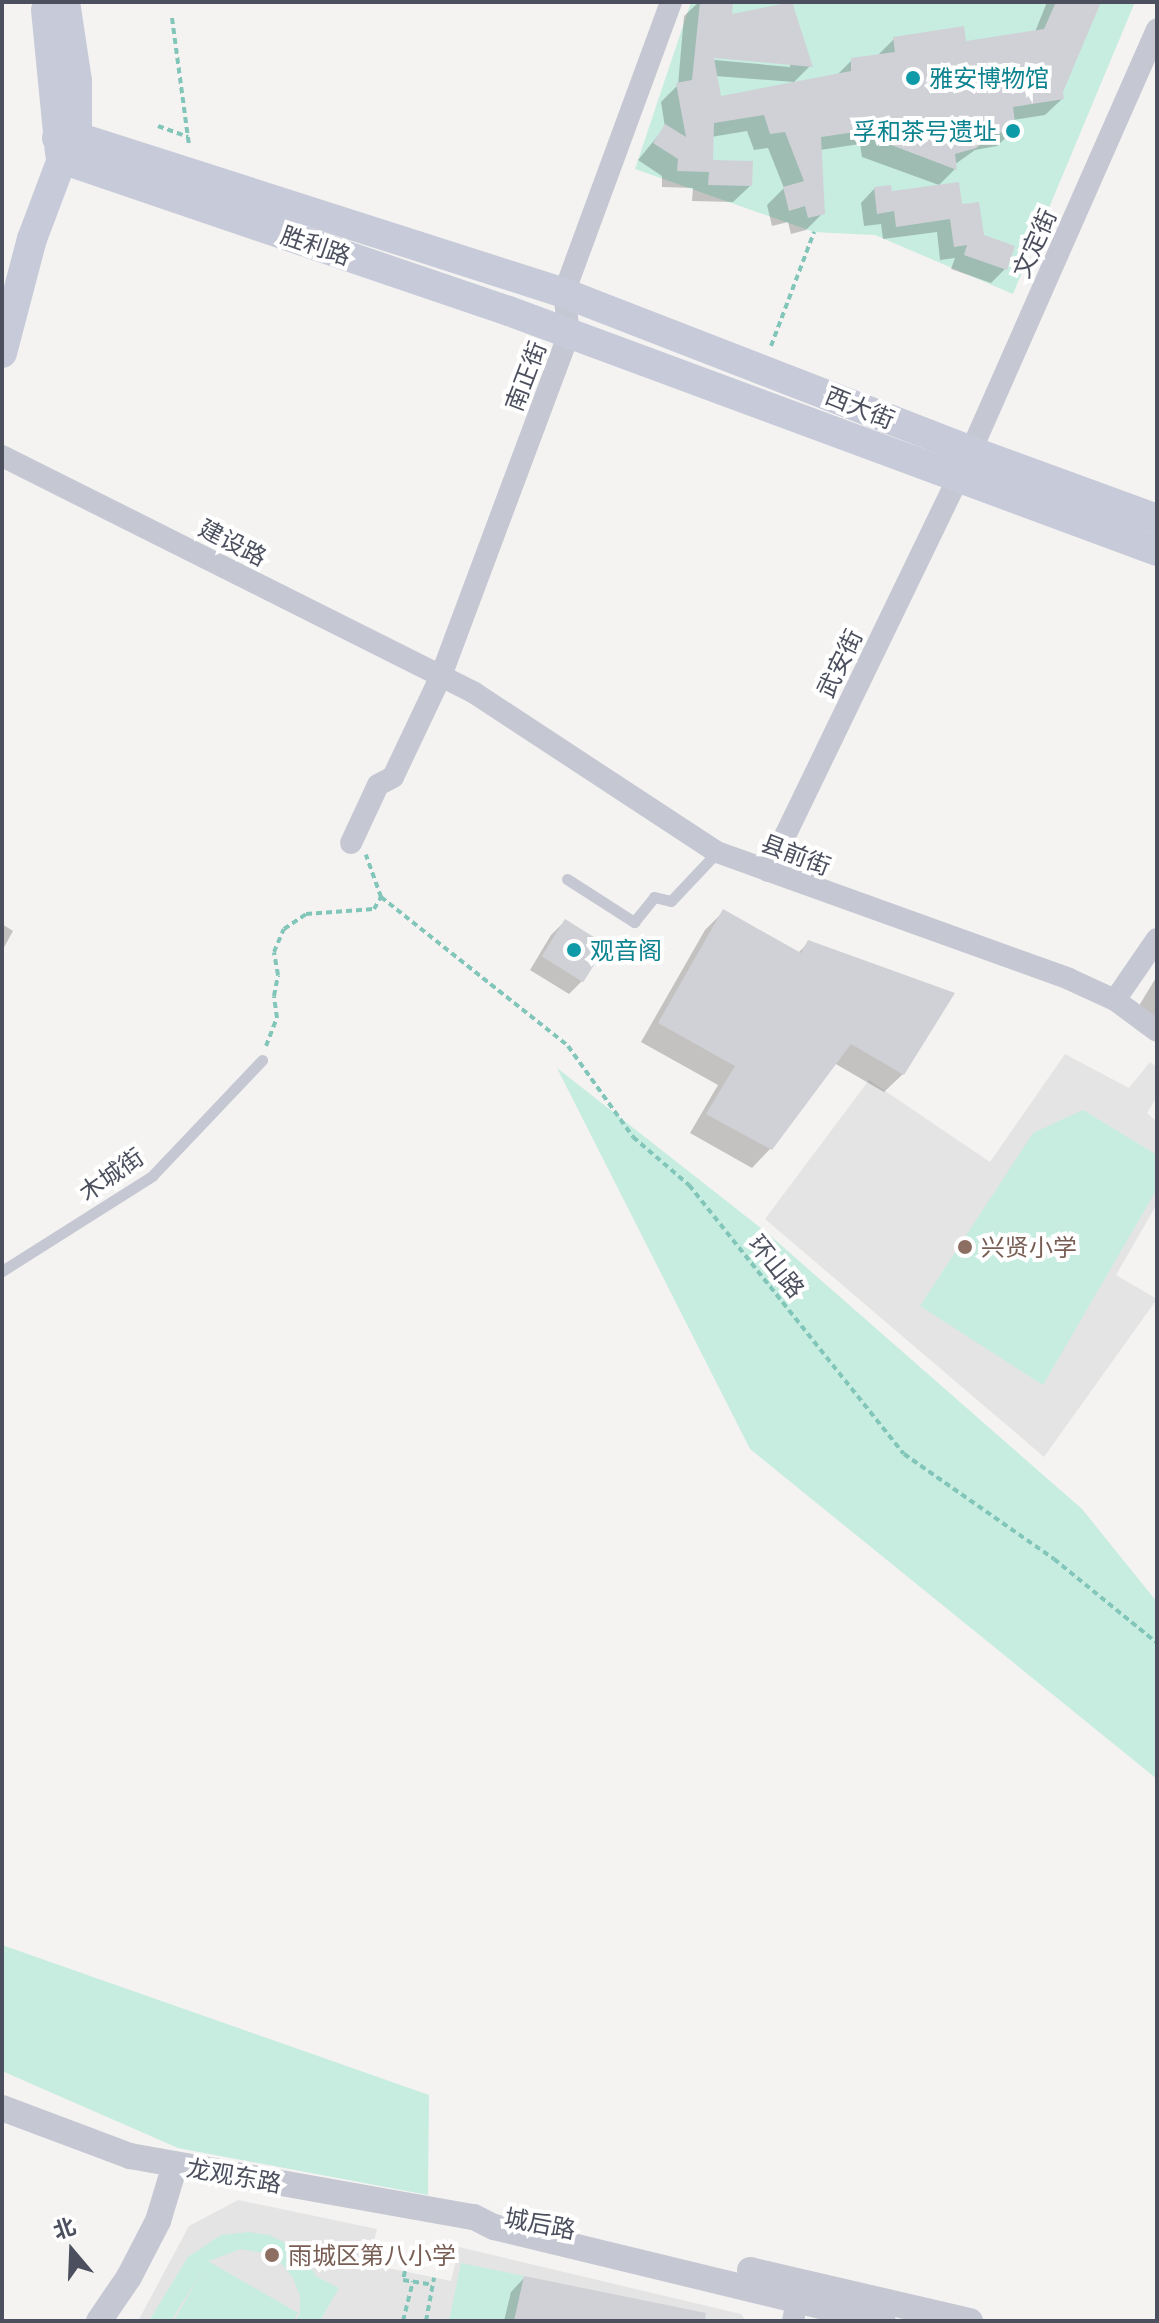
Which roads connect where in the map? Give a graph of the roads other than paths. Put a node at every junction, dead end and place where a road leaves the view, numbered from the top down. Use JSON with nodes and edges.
{"nodes":[{"id":1,"x":671,"y":2,"type":"edge"},
{"id":2,"x":57,"y":13,"type":"edge"},
{"id":3,"x":1157,"y":29,"type":"edge"},
{"id":4,"x":65,"y":145,"type":"junction"},
{"id":5,"x":564,"y":293,"type":"junction"},
{"id":6,"x":569,"y":333,"type":"junction"},
{"id":7,"x":2,"y":353,"type":"edge"},
{"id":8,"x":2,"y":456,"type":"edge"},
{"id":9,"x":964,"y":464,"type":"junction"},
{"id":10,"x":1157,"y":519,"type":"edge"},
{"id":11,"x":1157,"y":551,"type":"edge"},
{"id":12,"x":441,"y":676,"type":"junction"},
{"id":13,"x":357,"y":846,"type":"road end"},
{"id":14,"x":717,"y":852,"type":"junction"},
{"id":15,"x":768,"y":871,"type":"junction"},
{"id":16,"x":567,"y":879,"type":"dead end"},
{"id":17,"x":1157,"y":939,"type":"edge"},
{"id":18,"x":1115,"y":1000,"type":"junction"},
{"id":19,"x":1157,"y":1031,"type":"edge"},
{"id":20,"x":262,"y":1060,"type":"road end"},
{"id":21,"x":2,"y":1271,"type":"edge"},
{"id":22,"x":2,"y":2108,"type":"edge"},
{"id":23,"x":175,"y":2165,"type":"junction"},
{"id":24,"x":474,"y":2217,"type":"joint"},
{"id":25,"x":797,"y":2300,"type":"edge"},
{"id":26,"x":99,"y":2321,"type":"edge"},
{"id":27,"x":883,"y":2321,"type":"edge"},
{"id":28,"x":970,"y":2321,"type":"edge"}],
"edges":[{"from":1,"to":5,"type":"street","name":"南正街"},
{"from":2,"to":4,"type":"main road"},
{"from":3,"to":9,"type":"street","name":"文定街"},
{"from":4,"to":5,"type":"main road","name":"胜利路"},
{"from":4,"to":6,"type":"main road","name":"胜利路"},
{"from":4,"to":7,"type":"main road"},
{"from":5,"to":6,"type":"street","name":"南正街"},
{"from":5,"to":9,"type":"main road","name":"西大街"},
{"from":6,"to":9,"type":"main road","name":"西大街"},
{"from":6,"to":12,"type":"street","name":"南正街"},
{"from":8,"to":12,"type":"street","name":"建设路"},
{"from":9,"to":10,"type":"main road","name":"西大街"},
{"from":9,"to":11,"type":"main road","name":"西大街"},
{"from":9,"to":15,"type":"street","name":"武安街"},
{"from":12,"to":13,"type":"street","name":"南正街"},
{"from":12,"to":14,"type":"street","name":"县前街"},
{"from":14,"to":15,"type":"street","name":"县前街"},
{"from":14,"to":16,"type":"lane"},
{"from":15,"to":18,"type":"street","name":"县前街"},
{"from":17,"to":18,"type":"street"},
{"from":18,"to":19,"type":"street","name":"县前街"},
{"from":20,"to":21,"type":"lane","name":"木城街"},
{"from":22,"to":23,"type":"street","name":"龙观东路"},
{"from":23,"to":24,"type":"street","name":"龙观东路"},
{"from":23,"to":26,"type":"street"},
{"from":24,"to":25,"type":"street","name":"城后路"},
{"from":25,"to":27,"type":"street","name":"城后路"},
{"from":25,"to":28,"type":"street","name":"城后路"}]}
